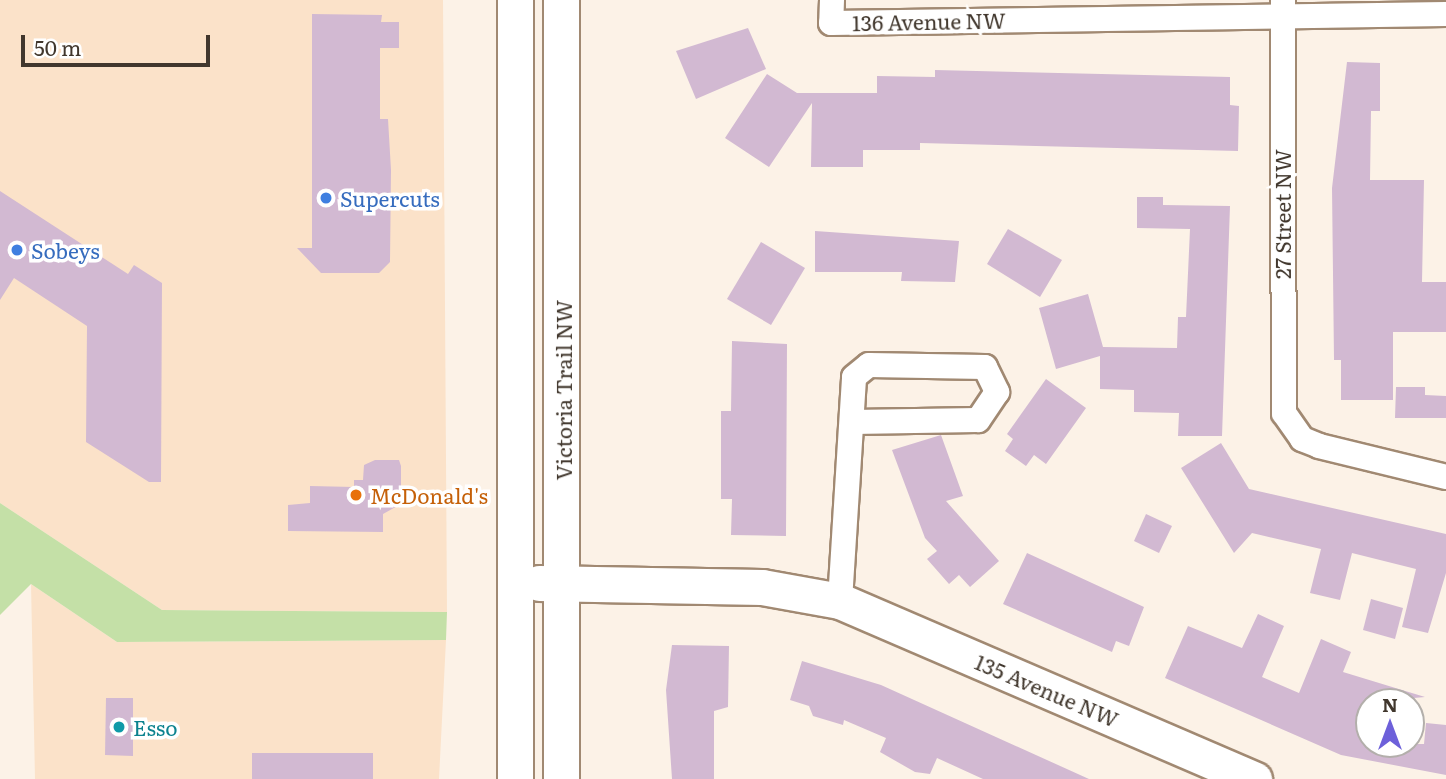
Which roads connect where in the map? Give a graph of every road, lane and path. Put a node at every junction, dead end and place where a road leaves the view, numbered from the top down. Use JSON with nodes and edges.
{"nodes":[{"id":1,"x":515,"y":0,"type":"edge"},
{"id":2,"x":561,"y":0,"type":"edge"},
{"id":3,"x":1283,"y":6,"type":"edge"},
{"id":4,"x":832,"y":11,"type":"edge"},
{"id":5,"x":1446,"y":14,"type":"edge"},
{"id":6,"x":852,"y":422,"type":"junction"},
{"id":7,"x":1446,"y":477,"type":"edge"},
{"id":8,"x":515,"y":582,"type":"junction"},
{"id":9,"x":562,"y":584,"type":"junction"},
{"id":10,"x":840,"y":601,"type":"junction"},
{"id":11,"x":1184,"y":765,"type":"edge"},
{"id":12,"x":515,"y":779,"type":"edge"},
{"id":13,"x":561,"y":779,"type":"edge"},
{"id":14,"x":1254,"y":779,"type":"edge"}],
"edges":[{"from":1,"to":8,"type":"main road"},
{"from":2,"to":9,"type":"main road","name":"Victoria Trail NW"},
{"from":3,"to":4,"type":"street","name":"136 Avenue NW"},
{"from":3,"to":5,"type":"street","name":"136 Avenue NW"},
{"from":3,"to":7,"type":"street","name":"27 Street NW"},
{"from":6,"to":6,"type":"street"},
{"from":6,"to":10,"type":"street"},
{"from":8,"to":9,"type":"main road","name":"135 Avenue NW"},
{"from":8,"to":12,"type":"main road"},
{"from":9,"to":10,"type":"main road","name":"135 Avenue NW"},
{"from":9,"to":13,"type":"main road","name":"Victoria Trail NW"},
{"from":10,"to":11,"type":"main road","name":"135 Avenue NW"},
{"from":11,"to":14,"type":"main road","name":"135 Avenue NW"}]}
